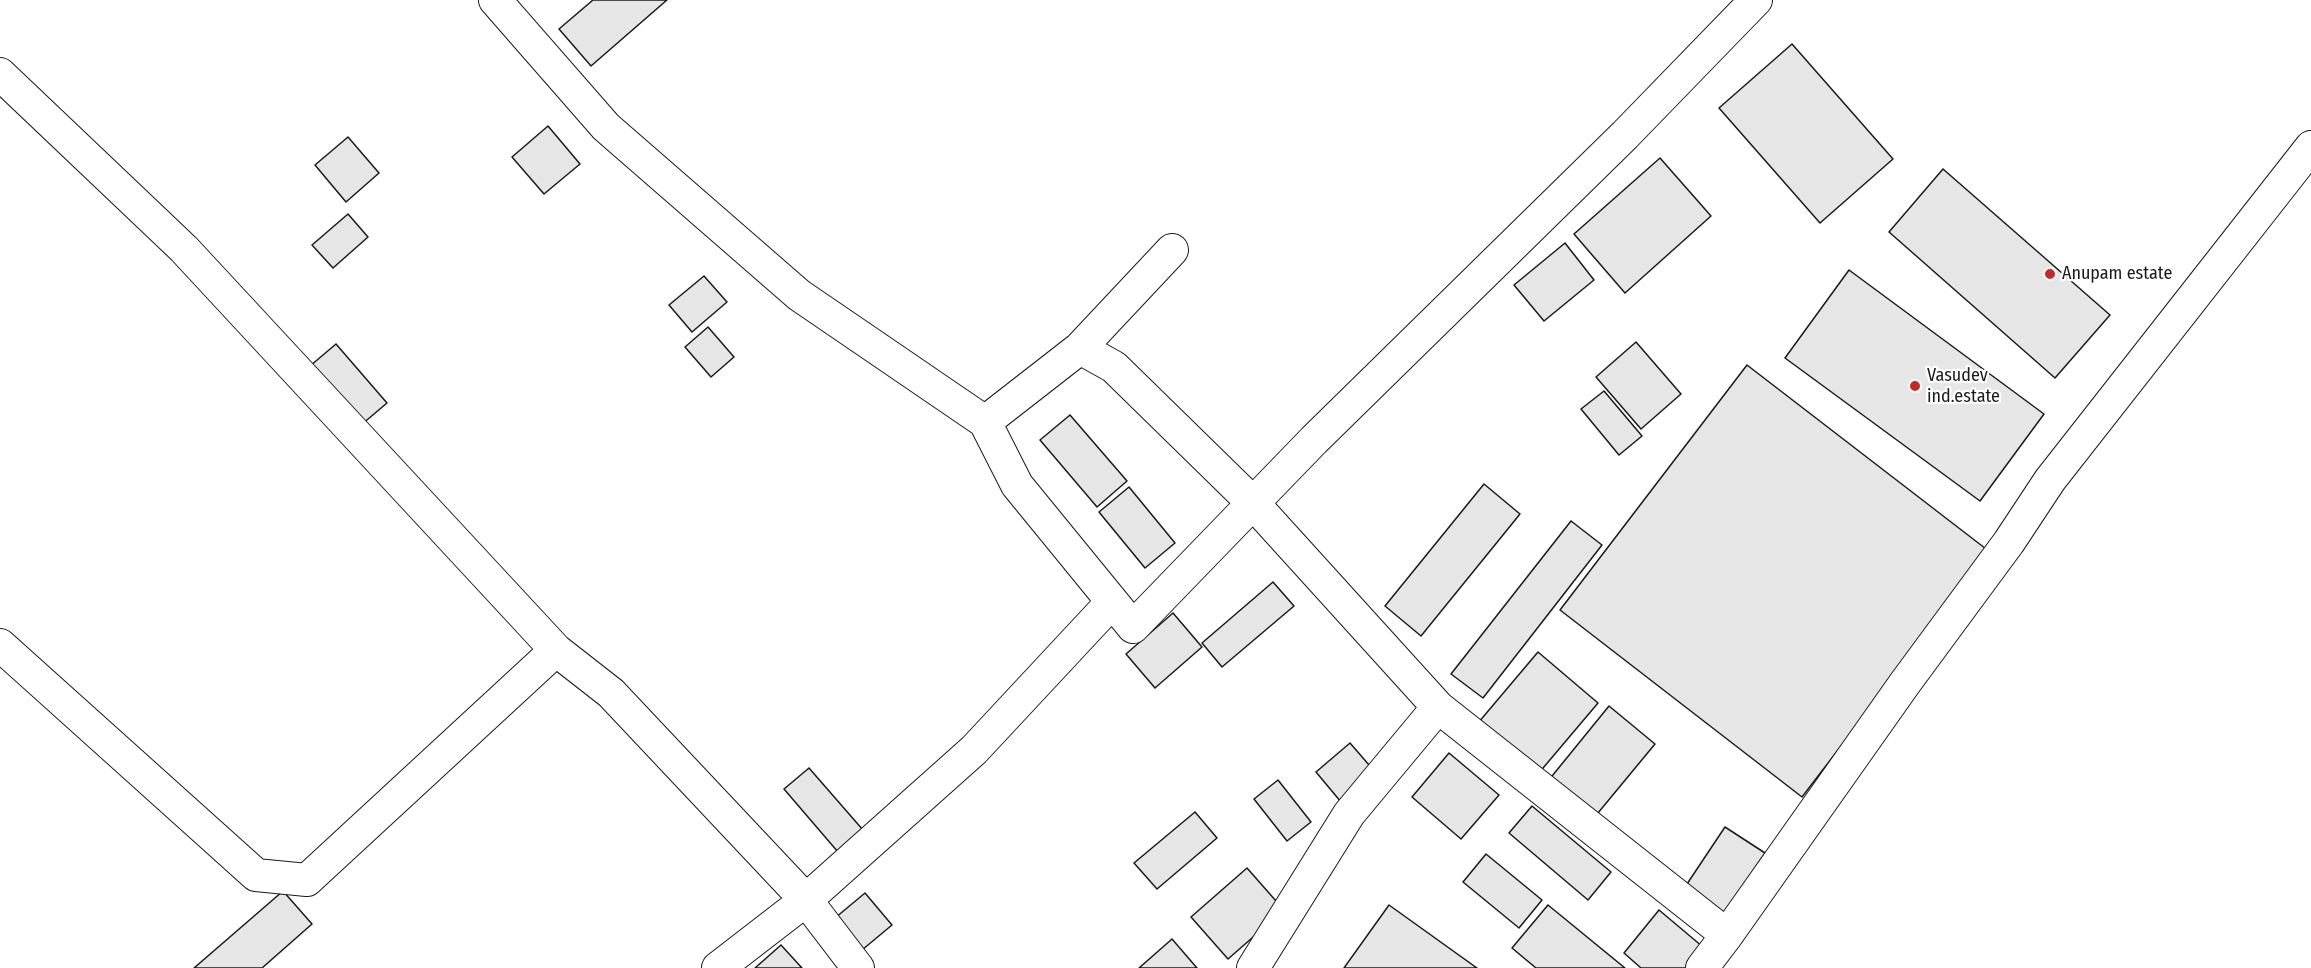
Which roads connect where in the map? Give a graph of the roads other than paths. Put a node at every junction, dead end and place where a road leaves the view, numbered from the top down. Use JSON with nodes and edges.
{"nodes":[{"id":1,"x":495,"y":0,"type":"edge"},
{"id":2,"x":1756,"y":0,"type":"edge"},
{"id":3,"x":0,"y":74,"type":"edge"},
{"id":4,"x":2311,"y":147,"type":"edge"},
{"id":5,"x":1172,"y":250,"type":"dead end"},
{"id":6,"x":1080,"y":348,"type":"junction"},
{"id":7,"x":985,"y":422,"type":"junction"},
{"id":8,"x":1253,"y":502,"type":"junction"},
{"id":9,"x":1112,"y":602,"type":"junction"},
{"id":10,"x":0,"y":645,"type":"edge"},
{"id":11,"x":556,"y":650,"type":"junction"},
{"id":12,"x":1438,"y":707,"type":"junction"},
{"id":13,"x":806,"y":900,"type":"junction"},
{"id":14,"x":1727,"y":936,"type":"junction"},
{"id":15,"x":718,"y":968,"type":"edge"},
{"id":16,"x":858,"y":968,"type":"edge"},
{"id":17,"x":1253,"y":968,"type":"edge"},
{"id":18,"x":1702,"y":968,"type":"edge"}],
"edges":[{"from":1,"to":7,"type":"street"},
{"from":2,"to":8,"type":"street"},
{"from":3,"to":11,"type":"street"},
{"from":4,"to":14,"type":"street"},
{"from":5,"to":6,"type":"street"},
{"from":6,"to":7,"type":"street"},
{"from":6,"to":8,"type":"street"},
{"from":7,"to":9,"type":"street"},
{"from":8,"to":9,"type":"street"},
{"from":8,"to":12,"type":"street"},
{"from":9,"to":13,"type":"street"},
{"from":10,"to":11,"type":"street"},
{"from":11,"to":13,"type":"street"},
{"from":12,"to":14,"type":"street"},
{"from":12,"to":17,"type":"street"},
{"from":13,"to":15,"type":"street"},
{"from":13,"to":16,"type":"street"},
{"from":14,"to":18,"type":"street"}]}
